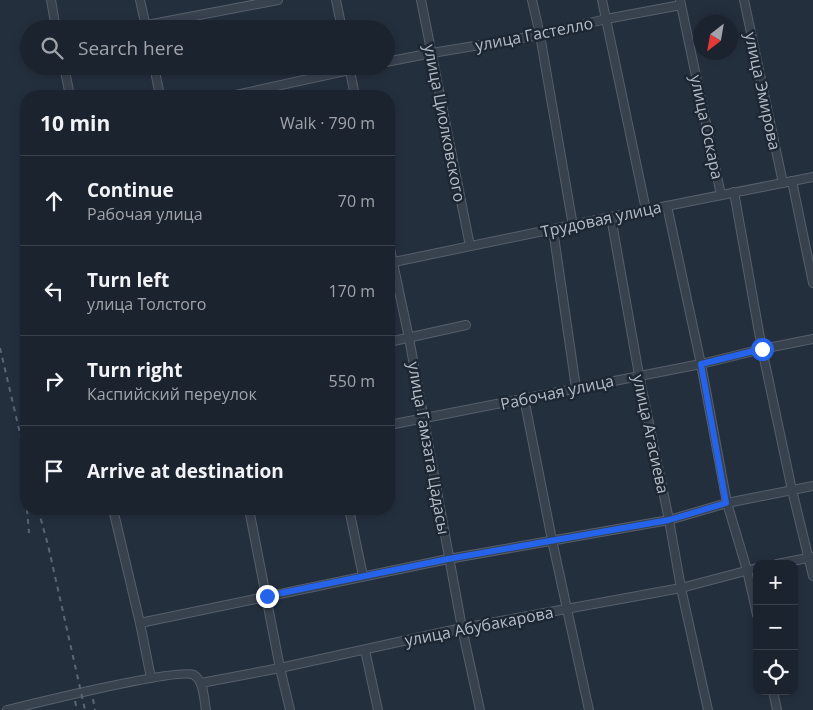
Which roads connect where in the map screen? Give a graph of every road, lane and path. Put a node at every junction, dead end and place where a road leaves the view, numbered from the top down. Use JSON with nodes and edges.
{"nodes":[{"id":1,"x":50,"y":0,"type":"edge"},
{"id":2,"x":140,"y":0,"type":"edge"},
{"id":3,"x":278,"y":0,"type":"edge"},
{"id":4,"x":336,"y":0,"type":"edge"},
{"id":5,"x":421,"y":0,"type":"edge"},
{"id":6,"x":532,"y":0,"type":"edge"},
{"id":7,"x":602,"y":0,"type":"edge"},
{"id":8,"x":744,"y":0,"type":"edge"},
{"id":9,"x":681,"y":3,"type":"edge"},
{"id":10,"x":606,"y":19,"type":"junction"},
{"id":11,"x":54,"y":20,"type":"edge"},
{"id":12,"x":144,"y":20,"type":"edge"},
{"id":13,"x":180,"y":20,"type":"edge"},
{"id":14,"x":340,"y":20,"type":"edge"},
{"id":15,"x":540,"y":35,"type":"junction"},
{"id":16,"x":432,"y":53,"type":"junction"},
{"id":17,"x":395,"y":60,"type":"edge"},
{"id":18,"x":66,"y":75,"type":"edge"},
{"id":19,"x":156,"y":75,"type":"edge"},
{"id":20,"x":320,"y":75,"type":"edge"},
{"id":21,"x":350,"y":75,"type":"edge"},
{"id":22,"x":69,"y":90,"type":"edge"},
{"id":23,"x":159,"y":90,"type":"edge"},
{"id":24,"x":256,"y":90,"type":"edge"},
{"id":25,"x":354,"y":90,"type":"edge"},
{"id":26,"x":813,"y":177,"type":"edge"},
{"id":27,"x":792,"y":181,"type":"junction"},
{"id":28,"x":783,"y":183,"type":"junction"},
{"id":29,"x":734,"y":192,"type":"junction"},
{"id":30,"x":721,"y":194,"type":"junction"},
{"id":31,"x":667,"y":206,"type":"junction"},
{"id":32,"x":646,"y":210,"type":"junction"},
{"id":33,"x":610,"y":217,"type":"junction"},
{"id":34,"x":573,"y":226,"type":"junction"},
{"id":35,"x":553,"y":230,"type":"junction"},
{"id":36,"x":470,"y":246,"type":"junction"},
{"id":37,"x":395,"y":262,"type":"edge"},
{"id":38,"x":395,"y":280,"type":"edge"},
{"id":39,"x":813,"y":283,"type":"edge"},
{"id":40,"x":466,"y":325,"type":"dead end"},
{"id":41,"x":409,"y":338,"type":"junction"},
{"id":42,"x":813,"y":339,"type":"edge"},
{"id":43,"x":395,"y":341,"type":"edge"},
{"id":44,"x":762,"y":349,"type":"junction"},
{"id":45,"x":701,"y":364,"type":"junction"},
{"id":46,"x":638,"y":375,"type":"junction"},
{"id":47,"x":576,"y":388,"type":"junction"},
{"id":48,"x":524,"y":398,"type":"junction"},
{"id":49,"x":424,"y":419,"type":"junction"},
{"id":50,"x":395,"y":425,"type":"edge"},
{"id":51,"x":813,"y":486,"type":"edge"},
{"id":52,"x":792,"y":490,"type":"junction"},
{"id":53,"x":726,"y":503,"type":"junction"},
{"id":54,"x":114,"y":515,"type":"edge"},
{"id":55,"x":251,"y":515,"type":"edge"},
{"id":56,"x":350,"y":515,"type":"edge"},
{"id":57,"x":669,"y":520,"type":"junction"},
{"id":58,"x":552,"y":540,"type":"junction"},
{"id":59,"x":811,"y":557,"type":"edge"},
{"id":60,"x":448,"y":559,"type":"junction"},
{"id":61,"x":796,"y":560,"type":"edge"},
{"id":62,"x":753,"y":569,"type":"edge"},
{"id":63,"x":747,"y":570,"type":"junction"},
{"id":64,"x":363,"y":576,"type":"junction"},
{"id":65,"x":813,"y":576,"type":"edge"},
{"id":66,"x":680,"y":588,"type":"junction"},
{"id":67,"x":267,"y":596,"type":"junction"},
{"id":68,"x":755,"y":605,"type":"edge"},
{"id":69,"x":568,"y":608,"type":"junction"},
{"id":70,"x":140,"y":624,"type":"junction"},
{"id":71,"x":462,"y":628,"type":"junction"},
{"id":72,"x":365,"y":650,"type":"junction"},
{"id":73,"x":280,"y":668,"type":"junction"},
{"id":74,"x":151,"y":678,"type":"junction"},
{"id":75,"x":201,"y":683,"type":"junction"},
{"id":76,"x":774,"y":695,"type":"edge"},
{"id":77,"x":7,"y":710,"type":"edge"},
{"id":78,"x":206,"y":710,"type":"edge"},
{"id":79,"x":290,"y":710,"type":"edge"},
{"id":80,"x":378,"y":710,"type":"edge"},
{"id":81,"x":480,"y":710,"type":"edge"},
{"id":82,"x":589,"y":710,"type":"edge"},
{"id":83,"x":708,"y":710,"type":"edge"},
{"id":84,"x":777,"y":710,"type":"edge"}],
"edges":[{"from":1,"to":11,"type":"street"},
{"from":2,"to":12,"type":"street"},
{"from":3,"to":13,"type":"street"},
{"from":4,"to":14,"type":"street"},
{"from":5,"to":16,"type":"street","name":"улица Циолковского"},
{"from":6,"to":15,"type":"street"},
{"from":7,"to":10,"type":"street"},
{"from":8,"to":28,"type":"street","name":"улица Эмирова"},
{"from":9,"to":10,"type":"street","name":"улица Гастелло"},
{"from":9,"to":30,"type":"street","name":"улица Оскара"},
{"from":10,"to":15,"type":"street","name":"улица Гастелло"},
{"from":10,"to":32,"type":"street"},
{"from":15,"to":16,"type":"street","name":"улица Гастелло"},
{"from":15,"to":34,"type":"street"},
{"from":16,"to":17,"type":"street","name":"улица Гастелло"},
{"from":16,"to":36,"type":"street","name":"улица Циолковского"},
{"from":18,"to":22,"type":"street"},
{"from":19,"to":23,"type":"street"},
{"from":20,"to":24,"type":"street"},
{"from":21,"to":25,"type":"street"},
{"from":26,"to":27,"type":"street","name":"Трудовая улица"},
{"from":27,"to":28,"type":"street","name":"Трудовая улица"},
{"from":27,"to":39,"type":"street"},
{"from":28,"to":29,"type":"street","name":"Трудовая улица"},
{"from":29,"to":30,"type":"street","name":"Трудовая улица"},
{"from":29,"to":44,"type":"street"},
{"from":30,"to":31,"type":"street","name":"Трудовая улица"},
{"from":31,"to":32,"type":"street","name":"Трудовая улица"},
{"from":31,"to":45,"type":"street"},
{"from":32,"to":33,"type":"street","name":"Трудовая улица"},
{"from":33,"to":34,"type":"street","name":"Трудовая улица"},
{"from":33,"to":46,"type":"street","name":"улица Агасиева"},
{"from":34,"to":35,"type":"street","name":"Трудовая улица"},
{"from":35,"to":36,"type":"street","name":"Трудовая улица"},
{"from":35,"to":47,"type":"street"},
{"from":36,"to":37,"type":"street","name":"Трудовая улица"},
{"from":38,"to":41,"type":"street","name":"улица Гамзата Цадасы"},
{"from":40,"to":41,"type":"street"},
{"from":41,"to":43,"type":"street"},
{"from":41,"to":49,"type":"street","name":"улица Гамзата Цадасы"},
{"from":42,"to":44,"type":"street","name":"Рабочая улица"},
{"from":44,"to":45,"type":"street","name":"Рабочая улица"},
{"from":44,"to":52,"type":"street"},
{"from":45,"to":46,"type":"street","name":"Рабочая улица"},
{"from":45,"to":53,"type":"street"},
{"from":46,"to":47,"type":"street","name":"Рабочая улица"},
{"from":46,"to":57,"type":"street","name":"улица Агасиева"},
{"from":47,"to":48,"type":"street","name":"Рабочая улица"},
{"from":48,"to":49,"type":"street","name":"Рабочая улица"},
{"from":48,"to":58,"type":"street"},
{"from":49,"to":50,"type":"street","name":"Рабочая улица"},
{"from":49,"to":60,"type":"street","name":"улица Гамзата Цадасы"},
{"from":51,"to":52,"type":"street"},
{"from":52,"to":53,"type":"street"},
{"from":52,"to":59,"type":"street"},
{"from":53,"to":57,"type":"street"},
{"from":53,"to":63,"type":"street"},
{"from":54,"to":70,"type":"street"},
{"from":55,"to":67,"type":"street"},
{"from":56,"to":64,"type":"street"},
{"from":57,"to":58,"type":"street"},
{"from":57,"to":66,"type":"street","name":"улица Агасиева"},
{"from":58,"to":60,"type":"street"},
{"from":58,"to":69,"type":"street"},
{"from":59,"to":61,"type":"street"},
{"from":59,"to":65,"type":"street"},
{"from":60,"to":64,"type":"street"},
{"from":60,"to":71,"type":"street","name":"улица Гамзата Цадасы"},
{"from":62,"to":63,"type":"street","name":"улица Абубакарова"},
{"from":63,"to":66,"type":"street","name":"улица Абубакарова"},
{"from":63,"to":68,"type":"street"},
{"from":64,"to":67,"type":"street"},
{"from":66,"to":69,"type":"street","name":"улица Абубакарова"},
{"from":66,"to":83,"type":"street","name":"улица Агасиева"},
{"from":67,"to":70,"type":"street"},
{"from":67,"to":73,"type":"street"},
{"from":69,"to":71,"type":"street","name":"улица Абубакарова"},
{"from":69,"to":82,"type":"street"},
{"from":70,"to":74,"type":"street"},
{"from":71,"to":72,"type":"street","name":"улица Абубакарова"},
{"from":71,"to":81,"type":"street","name":"улица Гамзата Цадасы"},
{"from":72,"to":73,"type":"street","name":"улица Абубакарова"},
{"from":72,"to":80,"type":"street"},
{"from":73,"to":75,"type":"street","name":"улица Абубакарова"},
{"from":73,"to":79,"type":"street"},
{"from":74,"to":75,"type":"street"},
{"from":74,"to":77,"type":"street"},
{"from":75,"to":78,"type":"street"},
{"from":76,"to":84,"type":"street"}]}
